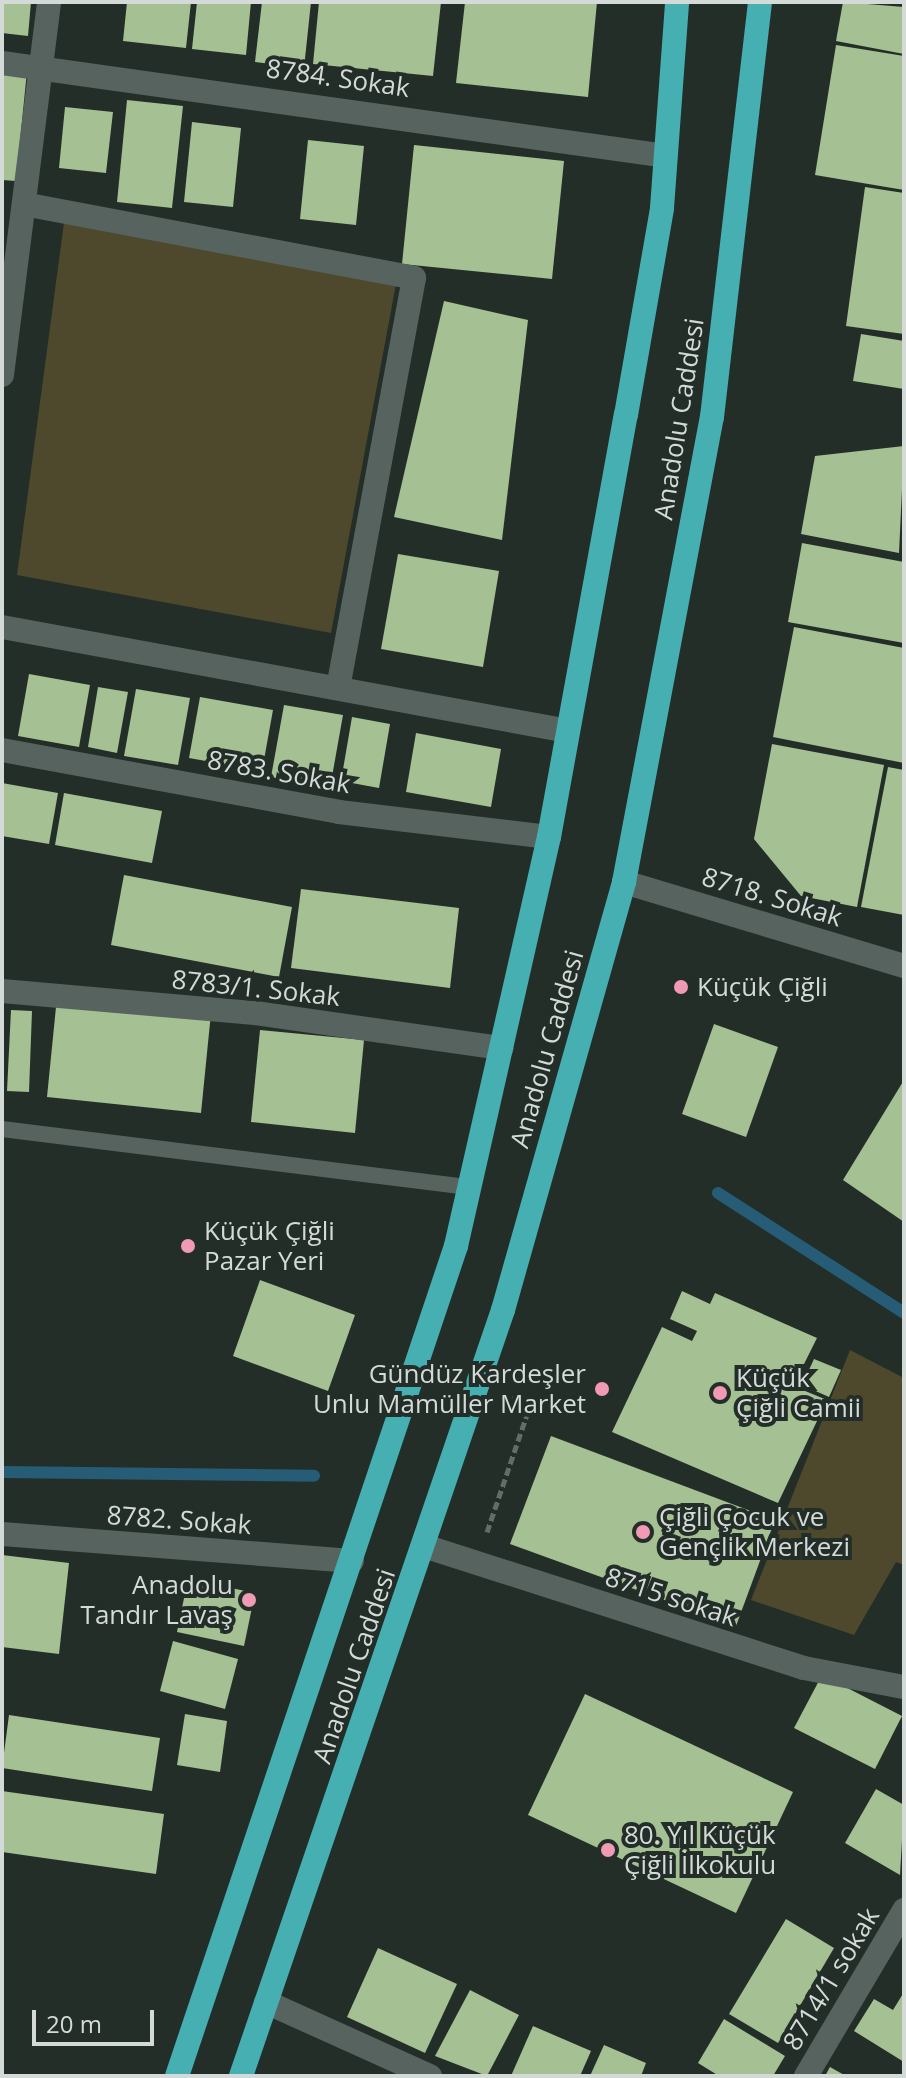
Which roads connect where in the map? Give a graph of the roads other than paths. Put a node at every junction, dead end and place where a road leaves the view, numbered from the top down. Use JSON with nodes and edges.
{"nodes":[{"id":1,"x":49,"y":2,"type":"edge"},
{"id":2,"x":760,"y":2,"type":"edge"},
{"id":3,"x":675,"y":7,"type":"edge"},
{"id":4,"x":2,"y":63,"type":"edge"},
{"id":5,"x":44,"y":66,"type":"junction"},
{"id":6,"x":666,"y":156,"type":"junction"},
{"id":7,"x":29,"y":205,"type":"junction"},
{"id":8,"x":2,"y":375,"type":"edge"},
{"id":9,"x":2,"y":627,"type":"edge"},
{"id":10,"x":338,"y":688,"type":"junction"},
{"id":11,"x":568,"y":731,"type":"junction"},
{"id":12,"x":2,"y":750,"type":"edge"},
{"id":13,"x":549,"y":837,"type":"junction"},
{"id":14,"x":624,"y":882,"type":"junction"},
{"id":15,"x":904,"y":966,"type":"edge"},
{"id":16,"x":2,"y":991,"type":"edge"},
{"id":17,"x":502,"y":1048,"type":"junction"},
{"id":18,"x":2,"y":1129,"type":"edge"},
{"id":19,"x":470,"y":1187,"type":"junction"},
{"id":20,"x":2,"y":1534,"type":"edge"},
{"id":21,"x":424,"y":1546,"type":"junction"},
{"id":22,"x":352,"y":1561,"type":"junction"},
{"id":23,"x":904,"y":1687,"type":"edge"},
{"id":24,"x":904,"y":1910,"type":"edge"},
{"id":25,"x":266,"y":2002,"type":"junction"},
{"id":26,"x":177,"y":2076,"type":"edge"},
{"id":27,"x":241,"y":2076,"type":"edge"},
{"id":28,"x":430,"y":2076,"type":"edge"},
{"id":29,"x":806,"y":2076,"type":"edge"}],
"edges":[{"from":1,"to":5,"type":"street"},
{"from":2,"to":14,"type":"highway","name":"Anadolu Caddesi"},
{"from":3,"to":6,"type":"highway","name":"Anadolu Caddesi"},
{"from":4,"to":5,"type":"street","name":"8784. Sokak"},
{"from":5,"to":6,"type":"street","name":"8784. Sokak"},
{"from":5,"to":7,"type":"street"},
{"from":6,"to":11,"type":"highway","name":"Anadolu Caddesi"},
{"from":7,"to":8,"type":"street"},
{"from":7,"to":10,"type":"street"},
{"from":9,"to":10,"type":"street"},
{"from":10,"to":11,"type":"street"},
{"from":11,"to":13,"type":"highway","name":"Anadolu Caddesi"},
{"from":12,"to":13,"type":"street","name":"8783. Sokak"},
{"from":13,"to":17,"type":"highway","name":"Anadolu Caddesi"},
{"from":14,"to":15,"type":"street","name":"8718. Sokak"},
{"from":14,"to":21,"type":"highway","name":"Anadolu Caddesi"},
{"from":16,"to":17,"type":"street","name":"8783/1. Sokak"},
{"from":17,"to":19,"type":"highway","name":"Anadolu Caddesi"},
{"from":18,"to":19,"type":"lane"},
{"from":19,"to":22,"type":"highway","name":"Anadolu Caddesi"},
{"from":20,"to":22,"type":"street","name":"8782. Sokak"},
{"from":21,"to":23,"type":"street","name":"8715 sokak"},
{"from":21,"to":25,"type":"highway","name":"Anadolu Caddesi"},
{"from":22,"to":26,"type":"highway","name":"Anadolu Caddesi"},
{"from":24,"to":29,"type":"street","name":"8714/1 sokak"},
{"from":25,"to":27,"type":"highway","name":"Anadolu Caddesi"},
{"from":25,"to":28,"type":"street"}]}
